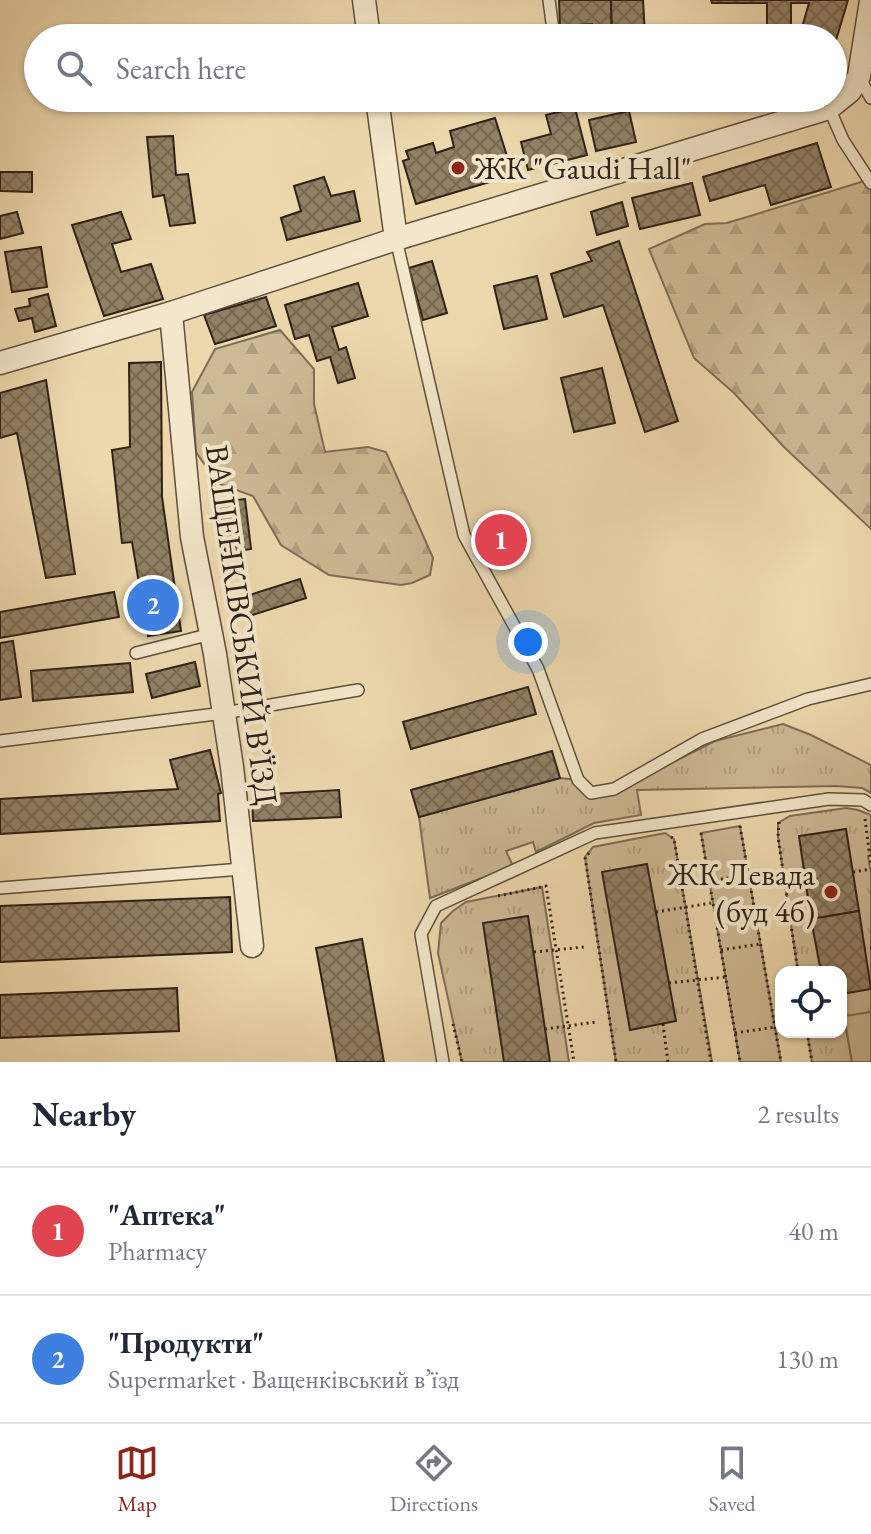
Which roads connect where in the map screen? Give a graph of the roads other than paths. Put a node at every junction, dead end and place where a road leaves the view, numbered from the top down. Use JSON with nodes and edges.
{"nodes":[{"id":1,"x":364,"y":0,"type":"edge"},
{"id":2,"x":549,"y":0,"type":"edge"},
{"id":3,"x":871,"y":1,"type":"edge"},
{"id":4,"x":367,"y":24,"type":"edge"},
{"id":5,"x":552,"y":24,"type":"edge"},
{"id":6,"x":859,"y":76,"type":"junction"},
{"id":7,"x":847,"y":93,"type":"edge"},
{"id":8,"x":871,"y":98,"type":"edge"},
{"id":9,"x":379,"y":112,"type":"edge"},
{"id":10,"x":816,"y":112,"type":"edge"},
{"id":11,"x":831,"y":112,"type":"edge"},
{"id":12,"x":871,"y":183,"type":"edge"},
{"id":13,"x":396,"y":239,"type":"junction"},
{"id":14,"x":171,"y":313,"type":"junction"},
{"id":15,"x":0,"y":363,"type":"edge"},
{"id":16,"x":211,"y":634,"type":"junction"},
{"id":17,"x":136,"y":653,"type":"dead end"},
{"id":18,"x":871,"y":684,"type":"edge"},
{"id":19,"x":358,"y":690,"type":"dead end"},
{"id":20,"x":224,"y":713,"type":"junction"},
{"id":21,"x":0,"y":741,"type":"edge"},
{"id":22,"x":867,"y":809,"type":"edge"},
{"id":23,"x":242,"y":869,"type":"junction"},
{"id":24,"x":0,"y":888,"type":"edge"},
{"id":25,"x":252,"y":946,"type":"dead end"},
{"id":26,"x":443,"y":1062,"type":"edge"}],
"edges":[{"from":1,"to":4,"type":"street"},
{"from":2,"to":5,"type":"lane"},
{"from":3,"to":6,"type":"street"},
{"from":6,"to":7,"type":"street"},
{"from":6,"to":8,"type":"lane"},
{"from":9,"to":13,"type":"street"},
{"from":10,"to":13,"type":"street"},
{"from":11,"to":12,"type":"lane"},
{"from":13,"to":14,"type":"street"},
{"from":13,"to":18,"type":"lane"},
{"from":14,"to":15,"type":"street"},
{"from":14,"to":16,"type":"street","name":"ВАЩЕНКІВСЬКИЙ В’ЇЗД"},
{"from":16,"to":17,"type":"lane"},
{"from":16,"to":20,"type":"street","name":"ВАЩЕНКІВСЬКИЙ В’ЇЗД"},
{"from":19,"to":20,"type":"lane"},
{"from":20,"to":21,"type":"lane"},
{"from":20,"to":23,"type":"street","name":"ВАЩЕНКІВСЬКИЙ В’ЇЗД"},
{"from":22,"to":26,"type":"lane"},
{"from":23,"to":24,"type":"lane"},
{"from":23,"to":25,"type":"street","name":"ВАЩЕНКІВСЬКИЙ В’ЇЗД"}]}
